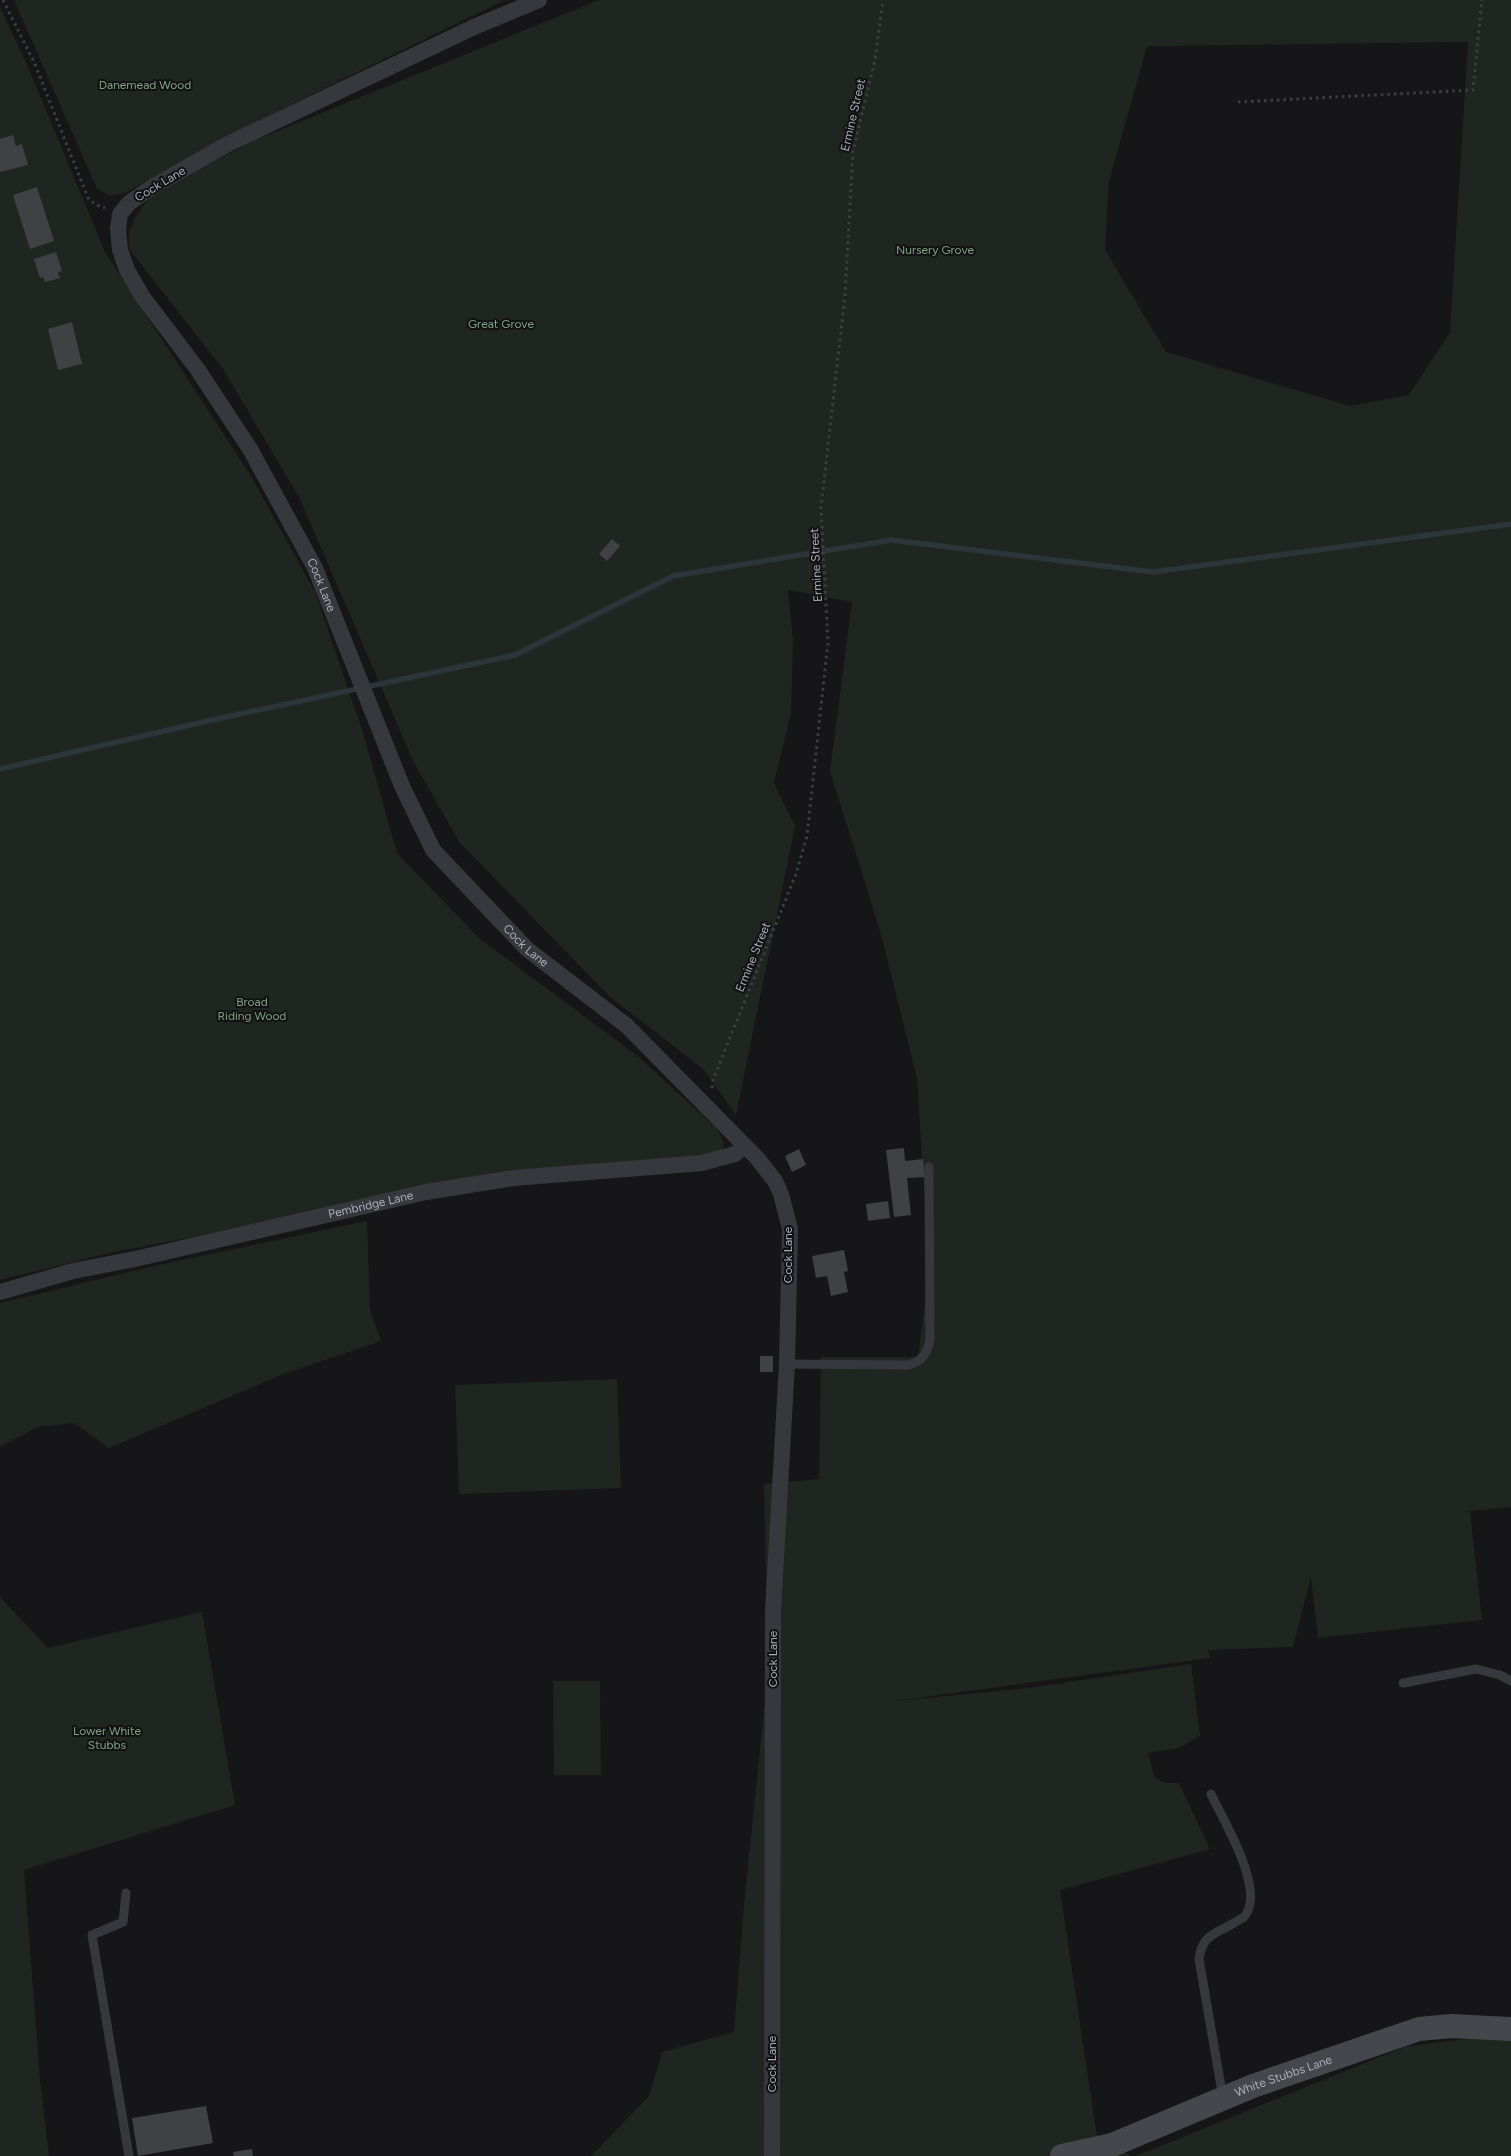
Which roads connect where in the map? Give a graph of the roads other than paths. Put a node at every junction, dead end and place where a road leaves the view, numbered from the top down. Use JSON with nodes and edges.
{"nodes":[{"id":1,"x":539,"y":0,"type":"edge"},
{"id":2,"x":744,"y":1146,"type":"junction"},
{"id":3,"x":929,"y":1166,"type":"dead end"},
{"id":4,"x":0,"y":1292,"type":"edge"},
{"id":5,"x":787,"y":1364,"type":"junction"},
{"id":6,"x":1511,"y":1681,"type":"edge"},
{"id":7,"x":1403,"y":1683,"type":"dead end"},
{"id":8,"x":1211,"y":1794,"type":"dead end"},
{"id":9,"x":126,"y":1893,"type":"dead end"},
{"id":10,"x":1511,"y":2029,"type":"edge"},
{"id":11,"x":1223,"y":2098,"type":"junction"},
{"id":12,"x":1112,"y":2151,"type":"edge"},
{"id":13,"x":129,"y":2156,"type":"edge"},
{"id":14,"x":772,"y":2156,"type":"edge"},
{"id":15,"x":1062,"y":2156,"type":"edge"}],
"edges":[{"from":1,"to":2,"type":"street","name":"Cock Lane"},
{"from":2,"to":4,"type":"street","name":"Pembridge Lane"},
{"from":2,"to":5,"type":"street","name":"Cock Lane"},
{"from":3,"to":5,"type":"lane"},
{"from":5,"to":14,"type":"street","name":"Cock Lane"},
{"from":6,"to":7,"type":"lane"},
{"from":8,"to":11,"type":"lane"},
{"from":9,"to":13,"type":"lane"},
{"from":10,"to":11,"type":"street","name":"White Stubbs Lane"},
{"from":11,"to":12,"type":"street","name":"White Stubbs Lane"},
{"from":12,"to":15,"type":"street","name":"White Stubbs Lane"}]}
